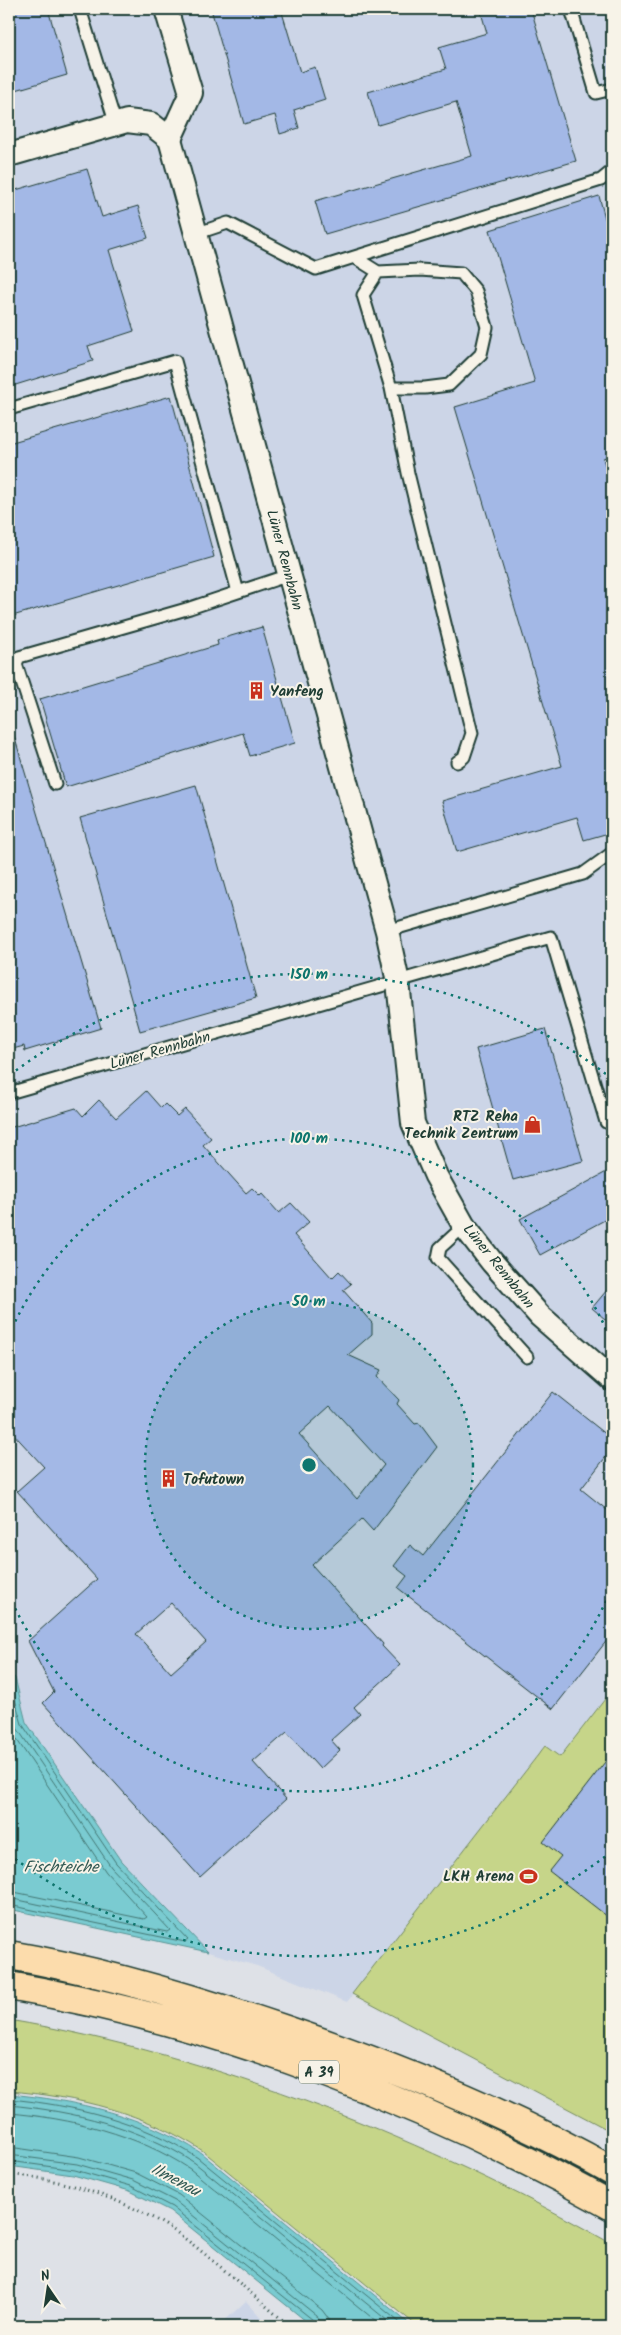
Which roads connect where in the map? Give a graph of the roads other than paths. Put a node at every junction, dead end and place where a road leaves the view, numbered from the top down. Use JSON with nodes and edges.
{"nodes":[{"id":1,"x":80,"y":9,"type":"edge"},
{"id":2,"x":166,"y":9,"type":"edge"},
{"id":3,"x":571,"y":9,"type":"edge"},
{"id":4,"x":612,"y":89,"type":"edge"},
{"id":5,"x":116,"y":125,"type":"junction"},
{"id":6,"x":170,"y":139,"type":"junction"},
{"id":7,"x":9,"y":155,"type":"edge"},
{"id":8,"x":612,"y":171,"type":"edge"},
{"id":9,"x":196,"y":234,"type":"junction"},
{"id":10,"x":354,"y":257,"type":"junction"},
{"id":11,"x":378,"y":272,"type":"junction"},
{"id":12,"x":391,"y":388,"type":"junction"},
{"id":13,"x":9,"y":410,"type":"edge"},
{"id":14,"x":289,"y":575,"type":"junction"},
{"id":15,"x":238,"y":592,"type":"junction"},
{"id":16,"x":457,"y":762,"type":"dead end"},
{"id":17,"x":55,"y":784,"type":"dead end"},
{"id":18,"x":608,"y":856,"type":"edge"},
{"id":19,"x":387,"y":931,"type":"junction"},
{"id":20,"x":398,"y":982,"type":"junction"},
{"id":21,"x":9,"y":1093,"type":"edge"},
{"id":22,"x":612,"y":1124,"type":"edge"},
{"id":23,"x":464,"y":1226,"type":"junction"},
{"id":24,"x":527,"y":1357,"type":"dead end"},
{"id":25,"x":612,"y":1379,"type":"edge"},
{"id":26,"x":9,"y":1955,"type":"edge"},
{"id":27,"x":9,"y":1986,"type":"edge"},
{"id":28,"x":612,"y":2171,"type":"edge"},
{"id":29,"x":612,"y":2206,"type":"edge"}],
"edges":[{"from":1,"to":5,"type":"lane"},
{"from":2,"to":6,"type":"street"},
{"from":3,"to":4,"type":"lane"},
{"from":5,"to":6,"type":"street"},
{"from":5,"to":7,"type":"street"},
{"from":6,"to":9,"type":"street","name":"Lüner Rennbahn"},
{"from":8,"to":10,"type":"lane"},
{"from":9,"to":10,"type":"lane"},
{"from":9,"to":14,"type":"street","name":"Lüner Rennbahn"},
{"from":10,"to":11,"type":"lane"},
{"from":11,"to":12,"type":"lane"},
{"from":11,"to":12,"type":"lane"},
{"from":12,"to":16,"type":"lane"},
{"from":13,"to":15,"type":"lane"},
{"from":14,"to":15,"type":"lane"},
{"from":14,"to":19,"type":"street","name":"Lüner Rennbahn"},
{"from":15,"to":17,"type":"lane"},
{"from":18,"to":19,"type":"lane"},
{"from":19,"to":20,"type":"street","name":"Lüner Rennbahn"},
{"from":20,"to":21,"type":"lane","name":"Lüner Rennbahn"},
{"from":20,"to":22,"type":"lane"},
{"from":20,"to":23,"type":"street","name":"Lüner Rennbahn"},
{"from":23,"to":24,"type":"lane"},
{"from":23,"to":25,"type":"street","name":"Lüner Rennbahn"},
{"from":26,"to":28,"type":"highway","number":"A 39"},
{"from":27,"to":29,"type":"highway","number":"A 39"}]}
